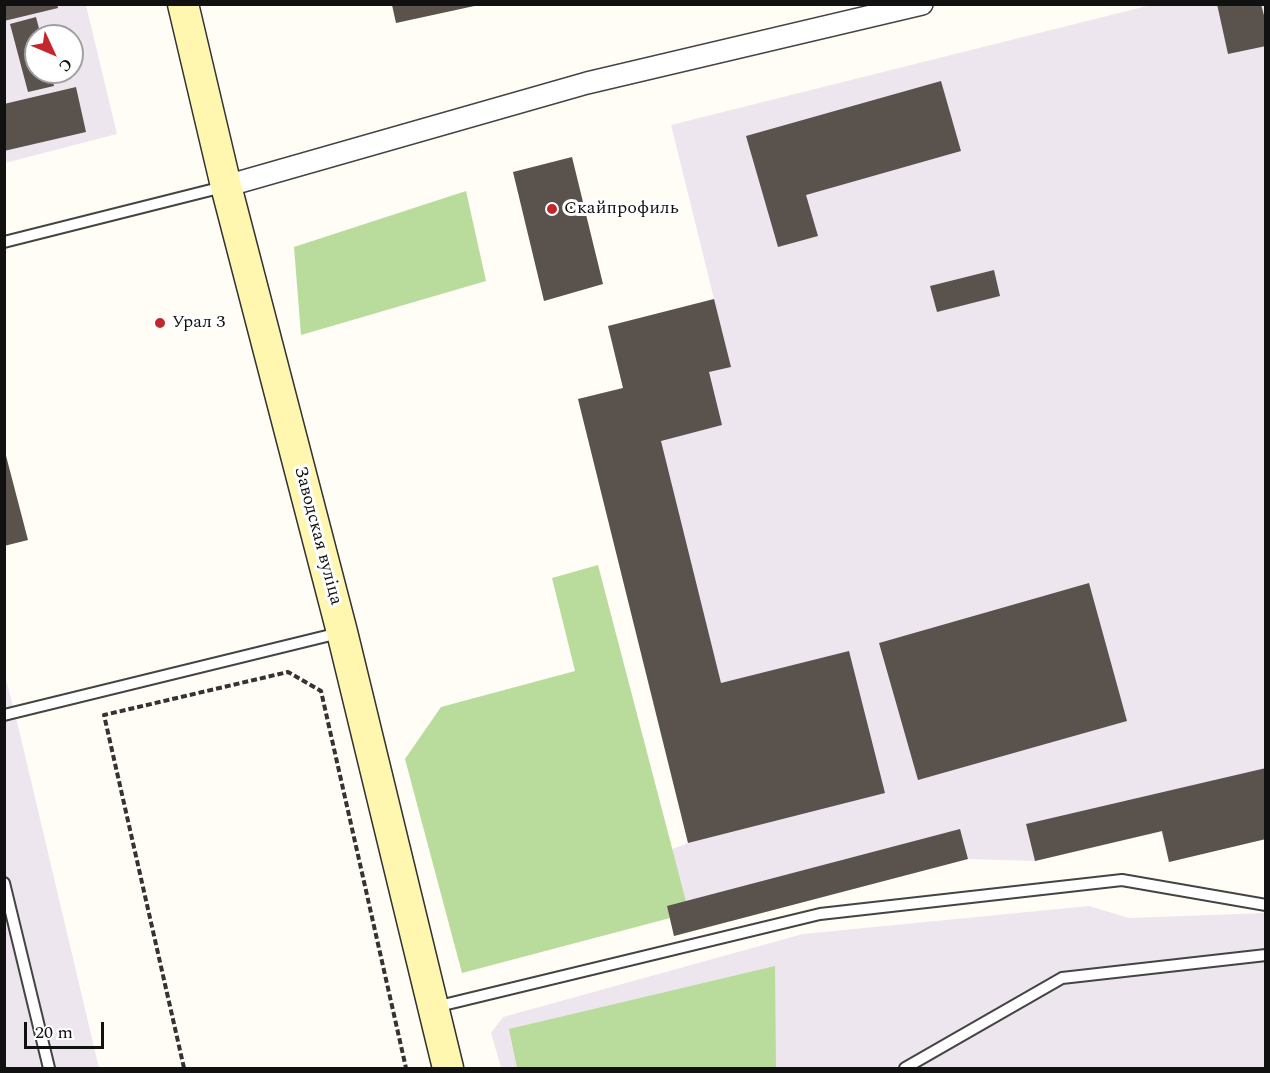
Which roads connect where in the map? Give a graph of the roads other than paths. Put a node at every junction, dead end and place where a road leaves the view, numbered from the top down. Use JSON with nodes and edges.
{"nodes":[{"id":1,"x":183,"y":4,"type":"edge"},
{"id":2,"x":922,"y":4,"type":"edge"},
{"id":3,"x":226,"y":186,"type":"junction"},
{"id":4,"x":4,"y":242,"type":"edge"},
{"id":5,"x":342,"y":632,"type":"junction"},
{"id":6,"x":4,"y":715,"type":"edge"},
{"id":7,"x":4,"y":884,"type":"edge"},
{"id":8,"x":1266,"y":906,"type":"edge"},
{"id":9,"x":1266,"y":954,"type":"edge"},
{"id":10,"x":432,"y":1008,"type":"junction"},
{"id":11,"x":49,"y":1068,"type":"edge"},
{"id":12,"x":448,"y":1068,"type":"edge"},
{"id":13,"x":906,"y":1068,"type":"edge"}],
"edges":[{"from":1,"to":3,"type":"main road","name":"Заводская вуліца"},
{"from":2,"to":3,"type":"street"},
{"from":3,"to":4,"type":"lane"},
{"from":3,"to":5,"type":"main road","name":"Заводская вуліца"},
{"from":5,"to":6,"type":"lane"},
{"from":5,"to":10,"type":"main road","name":"Заводская вуліца"},
{"from":7,"to":11,"type":"lane"},
{"from":8,"to":10,"type":"lane"},
{"from":9,"to":13,"type":"lane"},
{"from":10,"to":12,"type":"main road","name":"Заводская вуліца"}]}
